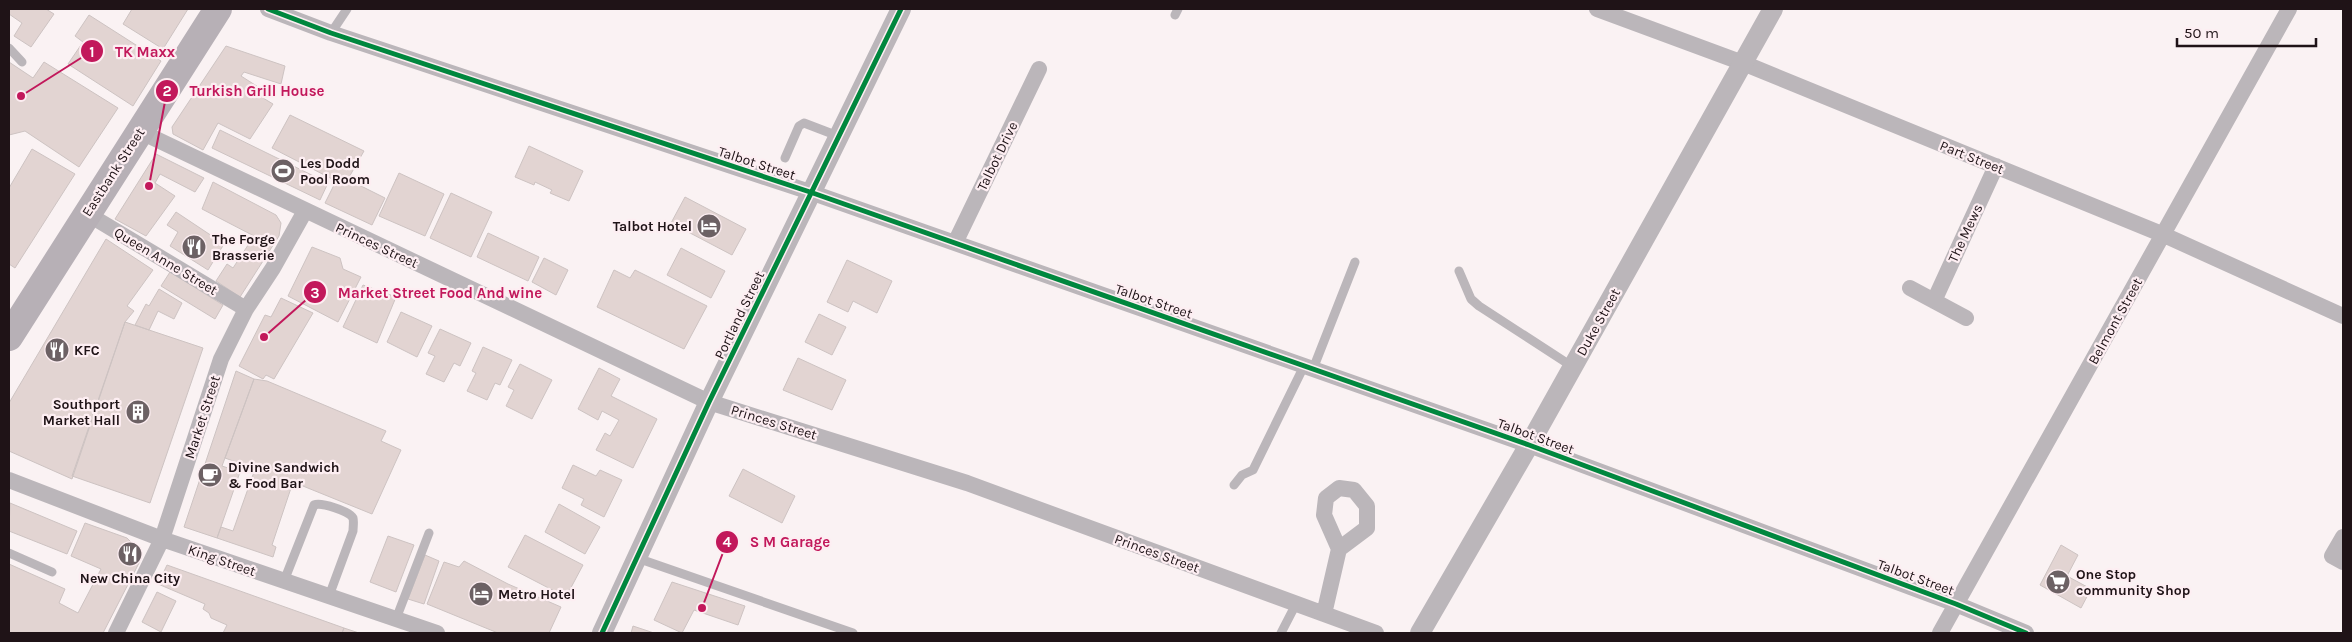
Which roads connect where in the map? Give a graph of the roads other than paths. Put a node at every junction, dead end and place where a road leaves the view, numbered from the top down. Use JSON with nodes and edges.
{"nodes":[{"id":1,"x":218,"y":9,"type":"edge"},
{"id":2,"x":268,"y":9,"type":"edge"},
{"id":3,"x":347,"y":9,"type":"edge"},
{"id":4,"x":900,"y":9,"type":"edge"},
{"id":5,"x":1597,"y":9,"type":"edge"},
{"id":6,"x":1773,"y":9,"type":"edge"},
{"id":7,"x":2289,"y":9,"type":"edge"},
{"id":8,"x":331,"y":33,"type":"junction"},
{"id":9,"x":9,"y":48,"type":"edge"},
{"id":10,"x":22,"y":62,"type":"dead end"},
{"id":11,"x":1743,"y":63,"type":"junction"},
{"id":12,"x":1039,"y":69,"type":"dead end"},
{"id":13,"x":139,"y":131,"type":"junction"},
{"id":14,"x":838,"y":136,"type":"junction"},
{"id":15,"x":785,"y":158,"type":"dead end"},
{"id":16,"x":1996,"y":166,"type":"junction"},
{"id":17,"x":810,"y":192,"type":"junction"},
{"id":18,"x":306,"y":211,"type":"junction"},
{"id":19,"x":86,"y":213,"type":"junction"},
{"id":20,"x":2164,"y":235,"type":"junction"},
{"id":21,"x":954,"y":243,"type":"junction"},
{"id":22,"x":1356,"y":262,"type":"dead end"},
{"id":23,"x":1458,"y":271,"type":"dead end"},
{"id":24,"x":1910,"y":288,"type":"dead end"},
{"id":25,"x":1934,"y":301,"type":"junction"},
{"id":26,"x":246,"y":309,"type":"junction"},
{"id":27,"x":2343,"y":316,"type":"edge"},
{"id":28,"x":1966,"y":318,"type":"dead end"},
{"id":29,"x":9,"y":337,"type":"edge"},
{"id":30,"x":1573,"y":366,"type":"junction"},
{"id":31,"x":1309,"y":368,"type":"junction"},
{"id":32,"x":710,"y":402,"type":"junction"},
{"id":33,"x":1529,"y":445,"type":"junction"},
{"id":34,"x":9,"y":480,"type":"edge"},
{"id":35,"x":1234,"y":485,"type":"dead end"},
{"id":36,"x":429,"y":533,"type":"dead end"},
{"id":37,"x":2343,"y":538,"type":"edge"},
{"id":38,"x":162,"y":539,"type":"junction"},
{"id":39,"x":1340,"y":549,"type":"dead end"},
{"id":40,"x":9,"y":554,"type":"edge"},
{"id":41,"x":637,"y":558,"type":"junction"},
{"id":42,"x":2343,"y":562,"type":"edge"},
{"id":43,"x":52,"y":572,"type":"dead end"},
{"id":44,"x":284,"y":581,"type":"junction"},
{"id":45,"x":329,"y":596,"type":"junction"},
{"id":46,"x":1296,"y":604,"type":"junction"},
{"id":47,"x":1956,"y":604,"type":"junction"},
{"id":48,"x":1324,"y":614,"type":"junction"},
{"id":49,"x":396,"y":619,"type":"junction"},
{"id":50,"x":116,"y":633,"type":"edge"},
{"id":51,"x":437,"y":633,"type":"edge"},
{"id":52,"x":602,"y":633,"type":"edge"},
{"id":53,"x":853,"y":633,"type":"edge"},
{"id":54,"x":1281,"y":633,"type":"edge"},
{"id":55,"x":1376,"y":633,"type":"edge"},
{"id":56,"x":1420,"y":633,"type":"edge"},
{"id":57,"x":1940,"y":633,"type":"edge"},
{"id":58,"x":2026,"y":633,"type":"edge"}],
"edges":[{"from":1,"to":13,"type":"highway","name":"Eastbank Street"},
{"from":2,"to":8,"type":"street","name":"Talbot Street"},
{"from":3,"to":8,"type":"lane"},
{"from":4,"to":14,"type":"street","name":"Portland Street"},
{"from":5,"to":11,"type":"street","name":"Part Street"},
{"from":6,"to":11,"type":"street","name":"Duke Street"},
{"from":7,"to":20,"type":"street","name":"Belmont Street"},
{"from":8,"to":17,"type":"street","name":"Talbot Street"},
{"from":9,"to":10,"type":"lane"},
{"from":11,"to":16,"type":"street","name":"Part Street"},
{"from":11,"to":30,"type":"street","name":"Duke Street"},
{"from":12,"to":21,"type":"street","name":"Talbot Drive"},
{"from":13,"to":18,"type":"street","name":"Princes Street"},
{"from":13,"to":19,"type":"highway","name":"Eastbank Street"},
{"from":14,"to":15,"type":"lane"},
{"from":14,"to":17,"type":"street","name":"Portland Street"},
{"from":16,"to":20,"type":"street","name":"Part Street"},
{"from":16,"to":25,"type":"street","name":"The Mews"},
{"from":17,"to":21,"type":"street","name":"Talbot Street"},
{"from":17,"to":32,"type":"street","name":"Portland Street"},
{"from":18,"to":26,"type":"street","name":"Market Street"},
{"from":18,"to":32,"type":"street","name":"Princes Street"},
{"from":19,"to":26,"type":"street","name":"Queen Anne Street"},
{"from":19,"to":29,"type":"highway","name":"Eastbank Street"},
{"from":20,"to":27,"type":"street","name":"Part Street"},
{"from":20,"to":47,"type":"street","name":"Belmont Street"},
{"from":21,"to":31,"type":"street","name":"Talbot Street"},
{"from":22,"to":31,"type":"lane"},
{"from":23,"to":30,"type":"lane"},
{"from":24,"to":25,"type":"street"},
{"from":25,"to":28,"type":"street"},
{"from":26,"to":38,"type":"street","name":"Market Street"},
{"from":30,"to":33,"type":"street","name":"Duke Street"},
{"from":31,"to":33,"type":"street","name":"Talbot Street"},
{"from":31,"to":35,"type":"lane"},
{"from":32,"to":41,"type":"street","name":"Portland Street"},
{"from":32,"to":46,"type":"street","name":"Princes Street"},
{"from":33,"to":47,"type":"street","name":"Talbot Street"},
{"from":33,"to":56,"type":"street","name":"Duke Street"},
{"from":34,"to":38,"type":"street","name":"King Street"},
{"from":36,"to":49,"type":"lane"},
{"from":37,"to":42,"type":"street"},
{"from":38,"to":44,"type":"street","name":"King Street"},
{"from":38,"to":50,"type":"street","name":"Market Street"},
{"from":39,"to":48,"type":"street"},
{"from":40,"to":43,"type":"lane"},
{"from":41,"to":52,"type":"street","name":"Portland Street"},
{"from":41,"to":53,"type":"lane"},
{"from":44,"to":45,"type":"street","name":"King Street"},
{"from":44,"to":45,"type":"lane"},
{"from":45,"to":49,"type":"street","name":"King Street"},
{"from":46,"to":48,"type":"street","name":"Princes Street"},
{"from":46,"to":54,"type":"lane"},
{"from":47,"to":57,"type":"street","name":"Belmont Street"},
{"from":47,"to":58,"type":"street","name":"Talbot Street"},
{"from":48,"to":55,"type":"street","name":"Princes Street"},
{"from":49,"to":51,"type":"street","name":"King Street"}]}
